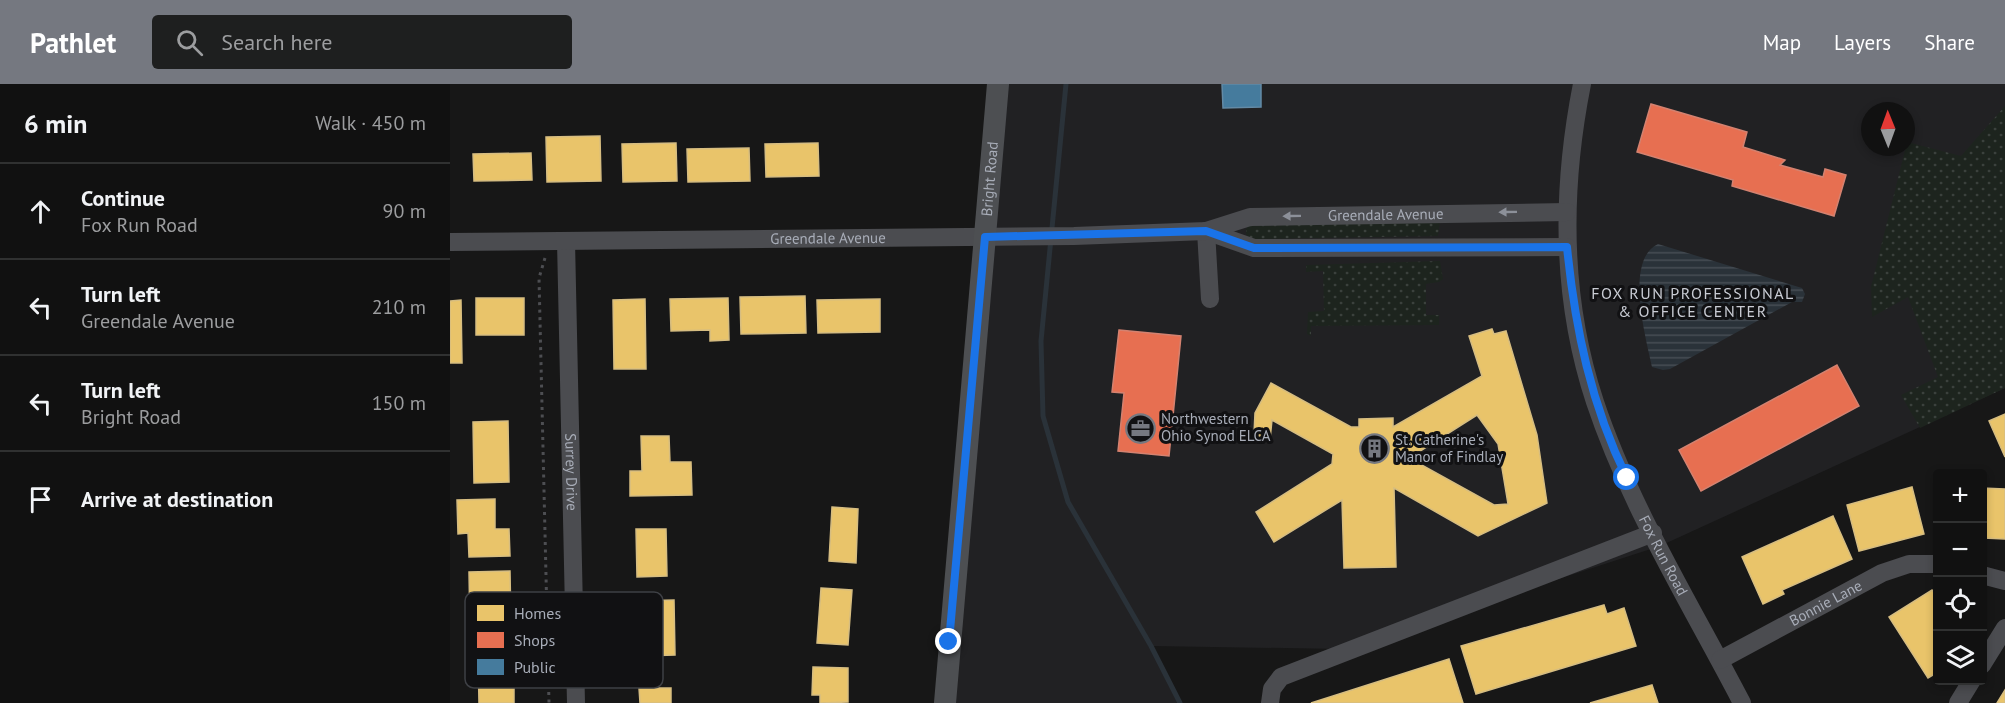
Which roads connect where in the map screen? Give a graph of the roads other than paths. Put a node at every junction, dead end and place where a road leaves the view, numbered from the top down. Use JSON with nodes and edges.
{"nodes":[{"id":1,"x":998,"y":84,"type":"edge"},
{"id":2,"x":1582,"y":84,"type":"edge"},
{"id":3,"x":1567,"y":212,"type":"junction"},
{"id":4,"x":1206,"y":231,"type":"junction"},
{"id":5,"x":985,"y":237,"type":"junction"},
{"id":6,"x":566,"y":241,"type":"junction"},
{"id":7,"x":450,"y":242,"type":"edge"},
{"id":8,"x":1567,"y":247,"type":"junction"},
{"id":9,"x":1210,"y":299,"type":"dead end"},
{"id":10,"x":1653,"y":532,"type":"junction"},
{"id":11,"x":1933,"y":564,"type":"edge"},
{"id":12,"x":1987,"y":576,"type":"edge"},
{"id":13,"x":2005,"y":580,"type":"edge"},
{"id":14,"x":574,"y":592,"type":"edge"},
{"id":15,"x":2005,"y":628,"type":"edge"},
{"id":16,"x":1987,"y":658,"type":"edge"},
{"id":17,"x":1720,"y":660,"type":"junction"},
{"id":18,"x":1969,"y":685,"type":"edge"},
{"id":19,"x":576,"y":688,"type":"edge"},
{"id":20,"x":576,"y":703,"type":"edge"},
{"id":21,"x":945,"y":703,"type":"edge"},
{"id":22,"x":1270,"y":703,"type":"edge"},
{"id":23,"x":1742,"y":703,"type":"edge"},
{"id":24,"x":1958,"y":703,"type":"edge"}],
"edges":[{"from":1,"to":5,"type":"main road","name":"Bright Road"},
{"from":2,"to":3,"type":"street","name":"Fox Run Road"},
{"from":3,"to":4,"type":"street","name":"Greendale Avenue","one_way":true},
{"from":3,"to":8,"type":"street","name":"Fox Run Road"},
{"from":4,"to":5,"type":"street","name":"Greendale Avenue"},
{"from":4,"to":8,"type":"street","name":"Greendale Avenue"},
{"from":4,"to":9,"type":"street"},
{"from":5,"to":6,"type":"street","name":"Greendale Avenue"},
{"from":5,"to":21,"type":"main road","name":"Bright Road"},
{"from":6,"to":7,"type":"street","name":"Greendale Avenue"},
{"from":6,"to":14,"type":"street","name":"Surrey Drive"},
{"from":8,"to":10,"type":"street","name":"Fox Run Road"},
{"from":10,"to":17,"type":"street","name":"Fox Run Road"},
{"from":10,"to":22,"type":"street"},
{"from":11,"to":17,"type":"street","name":"Bonnie Lane"},
{"from":12,"to":13,"type":"street"},
{"from":15,"to":16,"type":"street"},
{"from":17,"to":23,"type":"street","name":"Fox Run Road"},
{"from":18,"to":24,"type":"street"},
{"from":19,"to":20,"type":"street","name":"Surrey Drive"}]}
